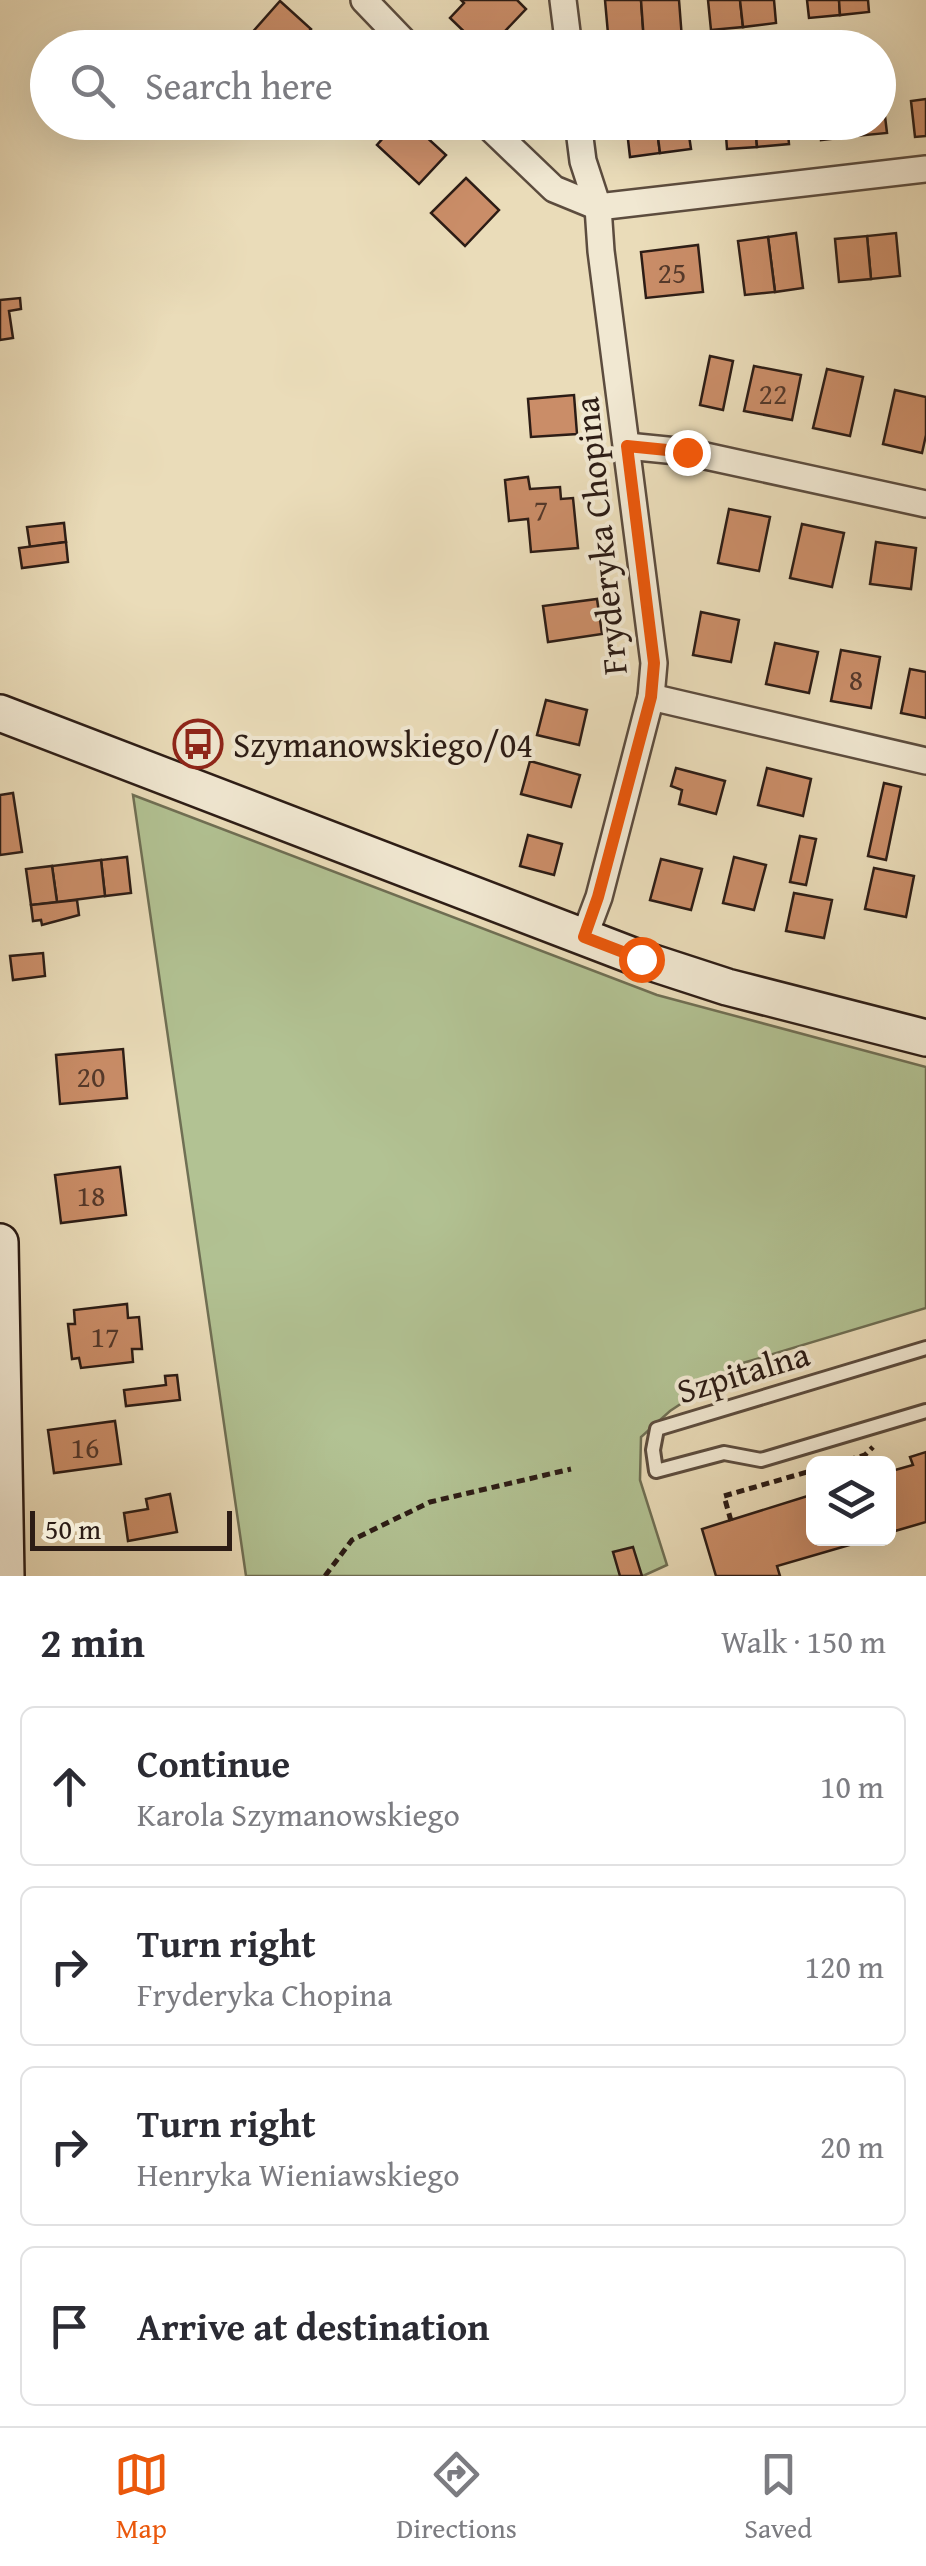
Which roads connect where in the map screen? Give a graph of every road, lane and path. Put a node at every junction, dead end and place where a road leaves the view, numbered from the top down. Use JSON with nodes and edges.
{"nodes":[{"id":1,"x":364,"y":0,"type":"edge"},
{"id":2,"x":563,"y":0,"type":"edge"},
{"id":3,"x":393,"y":30,"type":"edge"},
{"id":4,"x":567,"y":30,"type":"edge"},
{"id":5,"x":503,"y":140,"type":"edge"},
{"id":6,"x":580,"y":140,"type":"edge"},
{"id":7,"x":926,"y":169,"type":"edge"},
{"id":8,"x":598,"y":207,"type":"junction"},
{"id":9,"x":627,"y":446,"type":"junction"},
{"id":10,"x":926,"y":504,"type":"edge"},
{"id":11,"x":651,"y":697,"type":"junction"},
{"id":12,"x":0,"y":713,"type":"edge"},
{"id":13,"x":926,"y":761,"type":"edge"},
{"id":14,"x":584,"y":937,"type":"junction"},
{"id":15,"x":926,"y":1038,"type":"edge"},
{"id":16,"x":0,"y":1242,"type":"edge"},
{"id":17,"x":926,"y":1348,"type":"edge"},
{"id":18,"x":926,"y":1411,"type":"edge"},
{"id":19,"x":571,"y":1469,"type":"dead end"},
{"id":20,"x":806,"y":1472,"type":"edge"},
{"id":21,"x":731,"y":1520,"type":"dead end"},
{"id":22,"x":6,"y":1576,"type":"edge"},
{"id":23,"x":324,"y":1576,"type":"edge"}],
"edges":[{"from":1,"to":3,"type":"street"},
{"from":2,"to":4,"type":"street"},
{"from":5,"to":8,"type":"street"},
{"from":6,"to":8,"type":"street","name":"Fryderyka Chopina"},
{"from":7,"to":8,"type":"street"},
{"from":8,"to":9,"type":"street","name":"Fryderyka Chopina"},
{"from":9,"to":10,"type":"street"},
{"from":9,"to":11,"type":"street","name":"Fryderyka Chopina"},
{"from":11,"to":13,"type":"street"},
{"from":11,"to":14,"type":"street","name":"Fryderyka Chopina"},
{"from":12,"to":14,"type":"street"},
{"from":14,"to":15,"type":"street"},
{"from":16,"to":22,"type":"street"},
{"from":17,"to":18,"type":"lane","name":"Szpitalna"},
{"from":19,"to":23,"type":"path"},
{"from":20,"to":21,"type":"path"}]}
